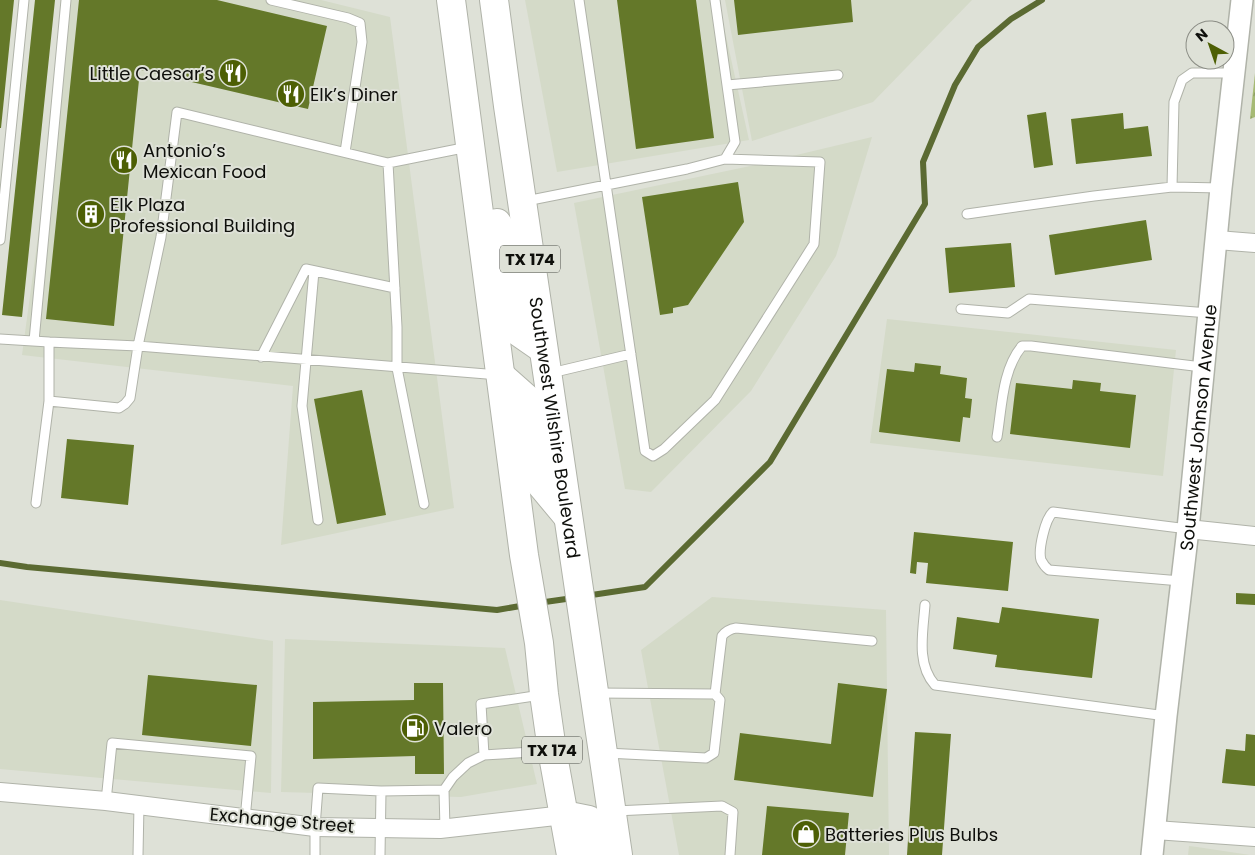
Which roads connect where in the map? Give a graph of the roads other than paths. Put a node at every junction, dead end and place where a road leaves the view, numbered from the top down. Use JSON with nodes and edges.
{"nodes":[{"id":1,"x":24,"y":0,"type":"edge"},
{"id":2,"x":66,"y":0,"type":"edge"},
{"id":3,"x":271,"y":0,"type":"edge"},
{"id":4,"x":451,"y":0,"type":"edge"},
{"id":5,"x":494,"y":0,"type":"edge"},
{"id":6,"x":579,"y":0,"type":"edge"},
{"id":7,"x":715,"y":0,"type":"edge"},
{"id":8,"x":1242,"y":4,"type":"edge"},
{"id":9,"x":1235,"y":73,"type":"junction"},
{"id":10,"x":838,"y":76,"type":"dead end"},
{"id":11,"x":727,"y":85,"type":"junction"},
{"id":12,"x":471,"y":146,"type":"junction"},
{"id":13,"x":345,"y":152,"type":"junction"},
{"id":14,"x":725,"y":159,"type":"junction"},
{"id":15,"x":388,"y":162,"type":"junction"},
{"id":16,"x":606,"y":185,"type":"junction"},
{"id":17,"x":1172,"y":187,"type":"junction"},
{"id":18,"x":1221,"y":188,"type":"junction"},
{"id":19,"x":477,"y":195,"type":"junction"},
{"id":20,"x":522,"y":202,"type":"junction"},
{"id":21,"x":967,"y":214,"type":"dead end"},
{"id":22,"x":0,"y":240,"type":"edge"},
{"id":23,"x":1217,"y":240,"type":"junction"},
{"id":24,"x":1255,"y":243,"type":"edge"},
{"id":25,"x":314,"y":271,"type":"junction"},
{"id":26,"x":395,"y":288,"type":"junction"},
{"id":27,"x":961,"y":309,"type":"dead end"},
{"id":28,"x":1209,"y":313,"type":"junction"},
{"id":29,"x":0,"y":339,"type":"edge"},
{"id":30,"x":34,"y":340,"type":"junction"},
{"id":31,"x":49,"y":342,"type":"junction"},
{"id":32,"x":138,"y":346,"type":"junction"},
{"id":33,"x":631,"y":354,"type":"junction"},
{"id":34,"x":261,"y":357,"type":"junction"},
{"id":35,"x":305,"y":361,"type":"junction"},
{"id":36,"x":545,"y":362,"type":"junction"},
{"id":37,"x":1202,"y":367,"type":"junction"},
{"id":38,"x":397,"y":368,"type":"junction"},
{"id":39,"x":501,"y":376,"type":"junction"},
{"id":40,"x":49,"y":401,"type":"junction"},
{"id":41,"x":997,"y":437,"type":"dead end"},
{"id":42,"x":36,"y":503,"type":"dead end"},
{"id":43,"x":424,"y":504,"type":"dead end"},
{"id":44,"x":568,"y":517,"type":"junction"},
{"id":45,"x":318,"y":520,"type":"dead end"},
{"id":46,"x":1188,"y":529,"type":"junction"},
{"id":47,"x":1255,"y":536,"type":"edge"},
{"id":48,"x":1181,"y":581,"type":"junction"},
{"id":49,"x":925,"y":605,"type":"dead end"},
{"id":50,"x":872,"y":641,"type":"dead end"},
{"id":51,"x":594,"y":693,"type":"junction"},
{"id":52,"x":544,"y":694,"type":"junction"},
{"id":53,"x":715,"y":694,"type":"junction"},
{"id":54,"x":1166,"y":716,"type":"junction"},
{"id":55,"x":552,"y":750,"type":"junction"},
{"id":56,"x":603,"y":753,"type":"junction"},
{"id":57,"x":484,"y":755,"type":"junction"},
{"id":58,"x":444,"y":790,"type":"junction"},
{"id":59,"x":381,"y":791,"type":"junction"},
{"id":60,"x":0,"y":792,"type":"edge"},
{"id":61,"x":106,"y":801,"type":"junction"},
{"id":62,"x":139,"y":805,"type":"junction"},
{"id":63,"x":612,"y":811,"type":"junction"},
{"id":64,"x":564,"y":815,"type":"junction"},
{"id":65,"x":245,"y":819,"type":"junction"},
{"id":66,"x":315,"y":827,"type":"junction"},
{"id":67,"x":381,"y":828,"type":"junction"},
{"id":68,"x":445,"y":829,"type":"junction"},
{"id":69,"x":1155,"y":830,"type":"junction"},
{"id":70,"x":1255,"y":837,"type":"edge"},
{"id":71,"x":138,"y":855,"type":"edge"},
{"id":72,"x":315,"y":855,"type":"edge"},
{"id":73,"x":380,"y":855,"type":"edge"},
{"id":74,"x":571,"y":855,"type":"edge"},
{"id":75,"x":594,"y":855,"type":"edge"},
{"id":76,"x":618,"y":855,"type":"edge"},
{"id":77,"x":730,"y":855,"type":"edge"},
{"id":78,"x":1152,"y":855,"type":"edge"}],
"edges":[{"from":1,"to":22,"type":"lane"},
{"from":2,"to":30,"type":"lane"},
{"from":3,"to":13,"type":"lane"},
{"from":4,"to":12,"type":"main road","number":"TX 174"},
{"from":5,"to":20,"type":"main road","name":"Southwest Wilshire Boulevard","number":"TX 174"},
{"from":6,"to":16,"type":"lane"},
{"from":7,"to":11,"type":"lane"},
{"from":8,"to":9,"type":"street","name":"Southwest Johnson Avenue"},
{"from":9,"to":17,"type":"lane"},
{"from":9,"to":18,"type":"street","name":"Southwest Johnson Avenue"},
{"from":10,"to":11,"type":"lane"},
{"from":11,"to":14,"type":"lane"},
{"from":12,"to":15,"type":"lane"},
{"from":12,"to":19,"type":"main road","number":"TX 174"},
{"from":13,"to":15,"type":"lane"},
{"from":13,"to":32,"type":"lane"},
{"from":14,"to":16,"type":"lane"},
{"from":14,"to":33,"type":"lane"},
{"from":15,"to":26,"type":"lane"},
{"from":16,"to":20,"type":"lane"},
{"from":16,"to":33,"type":"lane"},
{"from":17,"to":18,"type":"lane"},
{"from":17,"to":21,"type":"lane"},
{"from":18,"to":23,"type":"street","name":"Southwest Johnson Avenue"},
{"from":19,"to":36,"type":"main road"},
{"from":19,"to":39,"type":"main road","number":"TX 174"},
{"from":20,"to":36,"type":"main road","name":"Southwest Wilshire Boulevard","number":"TX 174"},
{"from":23,"to":24,"type":"street"},
{"from":23,"to":28,"type":"street","name":"Southwest Johnson Avenue"},
{"from":25,"to":26,"type":"lane"},
{"from":25,"to":34,"type":"lane"},
{"from":25,"to":35,"type":"lane"},
{"from":26,"to":38,"type":"lane"},
{"from":27,"to":28,"type":"lane"},
{"from":28,"to":37,"type":"street","name":"Southwest Johnson Avenue"},
{"from":29,"to":30,"type":"lane"},
{"from":30,"to":31,"type":"lane"},
{"from":31,"to":32,"type":"lane"},
{"from":31,"to":40,"type":"lane"},
{"from":32,"to":34,"type":"lane"},
{"from":32,"to":40,"type":"lane"},
{"from":33,"to":36,"type":"lane"},
{"from":34,"to":35,"type":"lane"},
{"from":35,"to":38,"type":"lane"},
{"from":35,"to":45,"type":"lane"},
{"from":36,"to":44,"type":"main road","name":"Southwest Wilshire Boulevard","number":"TX 174"},
{"from":37,"to":41,"type":"lane"},
{"from":37,"to":46,"type":"street","name":"Southwest Johnson Avenue"},
{"from":38,"to":39,"type":"lane"},
{"from":38,"to":43,"type":"lane"},
{"from":39,"to":44,"type":"main road"},
{"from":39,"to":52,"type":"main road","number":"TX 174"},
{"from":40,"to":42,"type":"lane"},
{"from":44,"to":51,"type":"main road","name":"Southwest Wilshire Boulevard","number":"TX 174"},
{"from":46,"to":47,"type":"street"},
{"from":46,"to":48,"type":"street","name":"Southwest Johnson Avenue"},
{"from":46,"to":48,"type":"lane"},
{"from":48,"to":54,"type":"street","name":"Southwest Johnson Avenue"},
{"from":49,"to":54,"type":"lane"},
{"from":50,"to":53,"type":"lane"},
{"from":51,"to":53,"type":"lane"},
{"from":51,"to":56,"type":"main road","name":"Southwest Wilshire Boulevard","number":"TX 174"},
{"from":52,"to":55,"type":"main road","number":"TX 174"},
{"from":52,"to":57,"type":"lane"},
{"from":53,"to":56,"type":"lane"},
{"from":54,"to":69,"type":"street","name":"Southwest Johnson Avenue"},
{"from":55,"to":57,"type":"lane"},
{"from":55,"to":64,"type":"main road","number":"TX 174"},
{"from":56,"to":63,"type":"main road","name":"Southwest Wilshire Boulevard","number":"TX 174"},
{"from":57,"to":58,"type":"lane"},
{"from":58,"to":59,"type":"lane"},
{"from":58,"to":68,"type":"lane"},
{"from":59,"to":66,"type":"lane"},
{"from":59,"to":67,"type":"lane"},
{"from":60,"to":61,"type":"street","name":"Exchange Street"},
{"from":61,"to":62,"type":"street","name":"Exchange Street"},
{"from":61,"to":65,"type":"lane"},
{"from":62,"to":65,"type":"street","name":"Exchange Street"},
{"from":62,"to":71,"type":"lane"},
{"from":63,"to":76,"type":"main road","name":"Southwest Wilshire Boulevard","number":"TX 174"},
{"from":63,"to":77,"type":"lane"},
{"from":64,"to":68,"type":"street","name":"Exchange Street"},
{"from":64,"to":74,"type":"main road","number":"TX 174"},
{"from":64,"to":75,"type":"main road"},
{"from":65,"to":66,"type":"street","name":"Exchange Street"},
{"from":66,"to":67,"type":"street","name":"Exchange Street"},
{"from":66,"to":72,"type":"lane"},
{"from":67,"to":68,"type":"street","name":"Exchange Street"},
{"from":67,"to":73,"type":"lane"},
{"from":69,"to":70,"type":"street"},
{"from":69,"to":78,"type":"street","name":"Southwest Johnson Avenue"}]}
